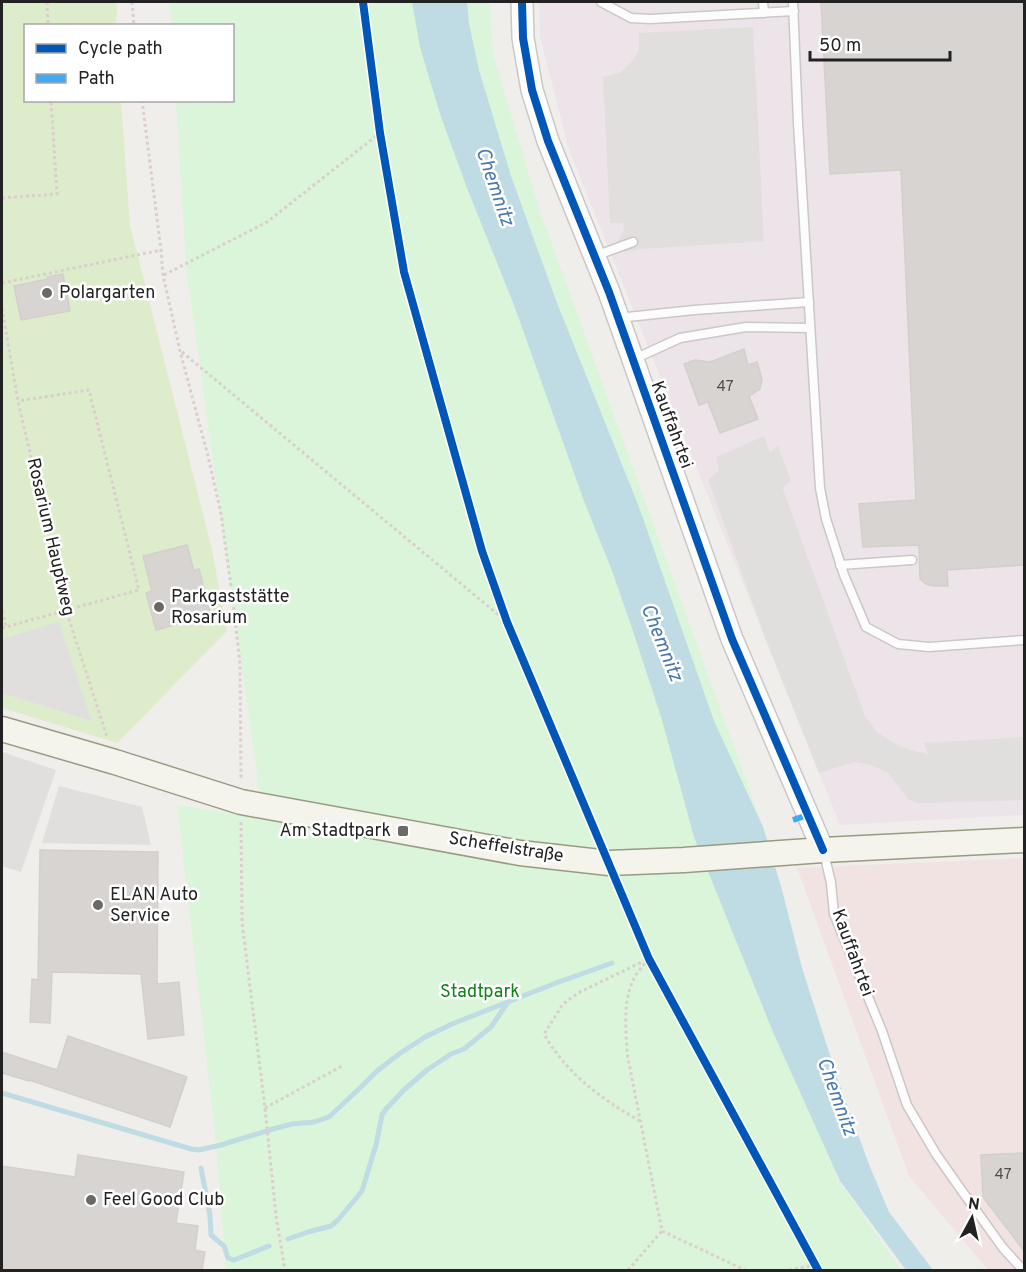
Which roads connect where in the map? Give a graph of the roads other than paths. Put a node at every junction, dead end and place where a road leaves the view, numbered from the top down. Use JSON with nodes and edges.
{"nodes":[{"id":1,"x":522,"y":2,"type":"edge"},
{"id":2,"x":601,"y":2,"type":"edge"},
{"id":3,"x":764,"y":2,"type":"edge"},
{"id":4,"x":793,"y":6,"type":"edge"},
{"id":5,"x":764,"y":13,"type":"junction"},
{"id":6,"x":633,"y":242,"type":"dead end"},
{"id":7,"x":595,"y":256,"type":"junction"},
{"id":8,"x":809,"y":302,"type":"junction"},
{"id":9,"x":618,"y":318,"type":"junction"},
{"id":10,"x":810,"y":328,"type":"junction"},
{"id":11,"x":632,"y":360,"type":"junction"},
{"id":12,"x":912,"y":560,"type":"dead end"},
{"id":13,"x":840,"y":565,"type":"junction"},
{"id":14,"x":1024,"y":640,"type":"edge"},
{"id":15,"x":2,"y":729,"type":"edge"},
{"id":16,"x":1024,"y":840,"type":"edge"},
{"id":17,"x":823,"y":850,"type":"junction"},
{"id":18,"x":1023,"y":1270,"type":"edge"}],
"edges":[{"from":1,"to":7,"type":"street","name":"Kauffahrtei"},
{"from":2,"to":5,"type":"lane"},
{"from":3,"to":5,"type":"lane"},
{"from":4,"to":5,"type":"lane"},
{"from":4,"to":8,"type":"lane"},
{"from":6,"to":7,"type":"lane"},
{"from":7,"to":9,"type":"street","name":"Kauffahrtei"},
{"from":8,"to":9,"type":"lane"},
{"from":8,"to":10,"type":"lane"},
{"from":9,"to":11,"type":"street","name":"Kauffahrtei"},
{"from":10,"to":11,"type":"lane"},
{"from":10,"to":13,"type":"lane"},
{"from":11,"to":17,"type":"street","name":"Kauffahrtei"},
{"from":12,"to":13,"type":"lane"},
{"from":13,"to":14,"type":"lane"},
{"from":15,"to":17,"type":"main road","name":"Scheffelstraße"},
{"from":16,"to":17,"type":"main road","name":"Scheffelstraße"},
{"from":17,"to":18,"type":"lane","name":"Kauffahrtei"}]}
